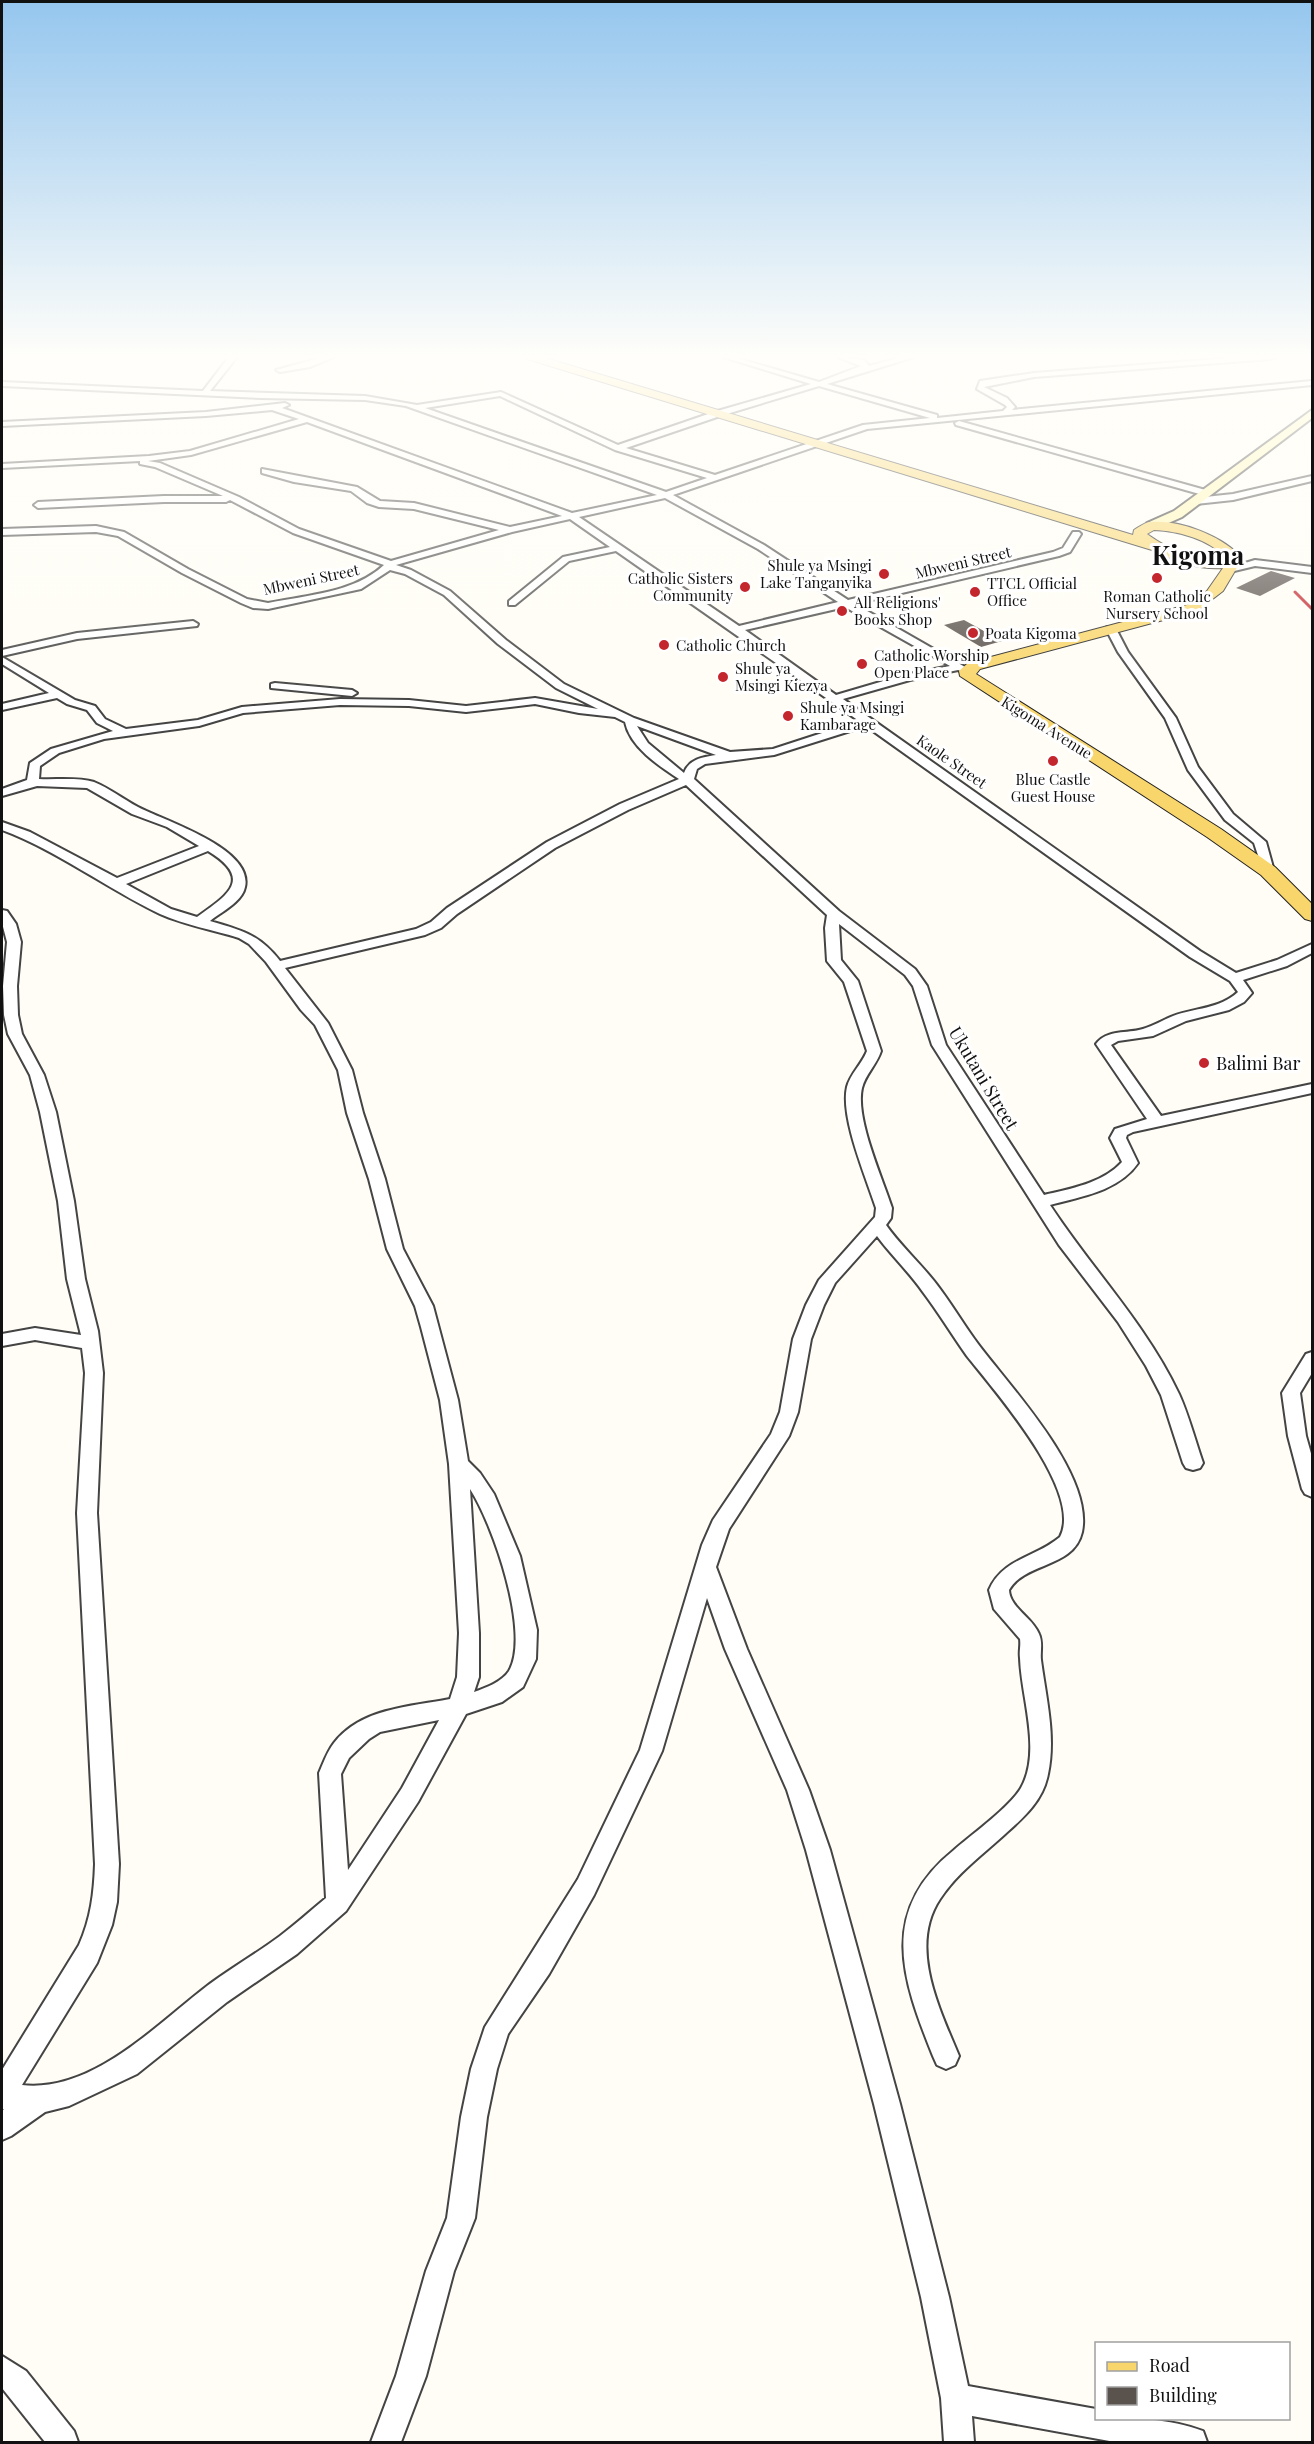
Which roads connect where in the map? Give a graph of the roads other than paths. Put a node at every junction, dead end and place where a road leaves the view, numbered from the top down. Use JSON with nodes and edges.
{"nodes":[{"id":1,"x":171,"y":471,"type":"edge"},
{"id":2,"x":265,"y":471,"type":"dead end"},
{"id":3,"x":447,"y":471,"type":"edge"},
{"id":4,"x":599,"y":471,"type":"edge"},
{"id":5,"x":693,"y":471,"type":"edge"},
{"id":6,"x":735,"y":471,"type":"edge"},
{"id":7,"x":900,"y":471,"type":"edge"},
{"id":8,"x":1131,"y":471,"type":"edge"},
{"id":9,"x":1235,"y":471,"type":"edge"},
{"id":10,"x":715,"y":478,"type":"junction"},
{"id":11,"x":1312,"y":479,"type":"edge"},
{"id":12,"x":1206,"y":493,"type":"junction"},
{"id":13,"x":666,"y":495,"type":"junction"},
{"id":14,"x":236,"y":499,"type":"junction"},
{"id":15,"x":1196,"y":501,"type":"junction"},
{"id":16,"x":38,"y":505,"type":"dead end"},
{"id":17,"x":1178,"y":514,"type":"junction"},
{"id":18,"x":571,"y":516,"type":"junction"},
{"id":19,"x":1151,"y":526,"type":"junction"},
{"id":20,"x":1079,"y":528,"type":"junction"},
{"id":21,"x":510,"y":530,"type":"junction"},
{"id":22,"x":2,"y":532,"type":"edge"},
{"id":23,"x":1197,"y":536,"type":"junction"},
{"id":24,"x":1159,"y":547,"type":"junction"},
{"id":25,"x":616,"y":548,"type":"junction"},
{"id":26,"x":1197,"y":562,"type":"junction"},
{"id":27,"x":1232,"y":564,"type":"junction"},
{"id":28,"x":390,"y":565,"type":"junction"},
{"id":29,"x":1312,"y":570,"type":"edge"},
{"id":30,"x":1219,"y":587,"type":"junction"},
{"id":31,"x":512,"y":603,"type":"dead end"},
{"id":32,"x":847,"y":604,"type":"junction"},
{"id":33,"x":193,"y":624,"type":"dead end"},
{"id":34,"x":736,"y":629,"type":"junction"},
{"id":35,"x":1111,"y":629,"type":"junction"},
{"id":36,"x":2,"y":653,"type":"edge"},
{"id":37,"x":2,"y":660,"type":"edge"},
{"id":38,"x":962,"y":669,"type":"junction"},
{"id":39,"x":275,"y":686,"type":"dead end"},
{"id":40,"x":59,"y":694,"type":"junction"},
{"id":41,"x":833,"y":699,"type":"junction"},
{"id":42,"x":427,"y":703,"type":"junction"},
{"id":43,"x":2,"y":706,"type":"edge"},
{"id":44,"x":624,"y":717,"type":"junction"},
{"id":45,"x":866,"y":722,"type":"junction"},
{"id":46,"x":123,"y":732,"type":"junction"},
{"id":47,"x":729,"y":756,"type":"junction"},
{"id":48,"x":688,"y":780,"type":"junction"},
{"id":49,"x":33,"y":783,"type":"junction"},
{"id":50,"x":2,"y":793,"type":"edge"},
{"id":51,"x":2,"y":825,"type":"edge"},
{"id":52,"x":208,"y":847,"type":"junction"},
{"id":53,"x":1268,"y":871,"type":"junction"},
{"id":54,"x":116,"y":883,"type":"junction"},
{"id":55,"x":2,"y":914,"type":"edge"},
{"id":56,"x":834,"y":914,"type":"junction"},
{"id":57,"x":1312,"y":915,"type":"edge"},
{"id":58,"x":199,"y":922,"type":"junction"},
{"id":59,"x":1312,"y":948,"type":"edge"},
{"id":60,"x":277,"y":966,"type":"junction"},
{"id":61,"x":1235,"y":978,"type":"junction"},
{"id":62,"x":1312,"y":1089,"type":"edge"},
{"id":63,"x":1157,"y":1122,"type":"junction"},
{"id":64,"x":1039,"y":1202,"type":"junction"},
{"id":65,"x":878,"y":1226,"type":"junction"},
{"id":66,"x":2,"y":1340,"type":"edge"},
{"id":67,"x":90,"y":1343,"type":"junction"},
{"id":68,"x":1312,"y":1359,"type":"edge"},
{"id":69,"x":1193,"y":1463,"type":"dead end"},
{"id":70,"x":459,"y":1464,"type":"junction"},
{"id":71,"x":1312,"y":1489,"type":"edge"},
{"id":72,"x":705,"y":1568,"type":"junction"},
{"id":73,"x":458,"y":1707,"type":"junction"},
{"id":74,"x":338,"y":1903,"type":"junction"},
{"id":75,"x":946,"y":2056,"type":"dead end"},
{"id":76,"x":2,"y":2095,"type":"edge"},
{"id":77,"x":39,"y":2100,"type":"junction"},
{"id":78,"x":2,"y":2127,"type":"edge"},
{"id":79,"x":2,"y":2371,"type":"edge"},
{"id":80,"x":956,"y":2398,"type":"junction"},
{"id":81,"x":63,"y":2442,"type":"edge"},
{"id":82,"x":386,"y":2442,"type":"edge"},
{"id":83,"x":959,"y":2442,"type":"edge"},
{"id":84,"x":1192,"y":2442,"type":"edge"}],
"edges":[{"from":1,"to":14,"type":"street"},
{"from":2,"to":21,"type":"street"},
{"from":3,"to":18,"type":"street","name":"Kaole Street"},
{"from":4,"to":13,"type":"street"},
{"from":5,"to":10,"type":"street"},
{"from":6,"to":10,"type":"street","name":"Mbweni Street"},
{"from":7,"to":20,"type":"main road"},
{"from":8,"to":12,"type":"street"},
{"from":9,"to":12,"type":"street"},
{"from":10,"to":13,"type":"street","name":"Mbweni Street"},
{"from":11,"to":15,"type":"street"},
{"from":12,"to":15,"type":"street"},
{"from":13,"to":18,"type":"street","name":"Mbweni Street"},
{"from":13,"to":32,"type":"street"},
{"from":14,"to":16,"type":"street"},
{"from":14,"to":28,"type":"street"},
{"from":15,"to":17,"type":"street"},
{"from":17,"to":19,"type":"street"},
{"from":17,"to":23,"type":"street"},
{"from":18,"to":21,"type":"street","name":"Mbweni Street"},
{"from":18,"to":25,"type":"street","name":"Kaole Street"},
{"from":19,"to":20,"type":"main road"},
{"from":19,"to":23,"type":"main road"},
{"from":19,"to":24,"type":"main road"},
{"from":20,"to":24,"type":"main road"},
{"from":20,"to":32,"type":"street","name":"Mbweni Street"},
{"from":21,"to":28,"type":"street","name":"Mbweni Street"},
{"from":22,"to":28,"type":"street","name":"Mbweni Street"},
{"from":23,"to":27,"type":"main road"},
{"from":24,"to":26,"type":"main road"},
{"from":25,"to":31,"type":"street"},
{"from":25,"to":34,"type":"street","name":"Kaole Street"},
{"from":26,"to":27,"type":"main road"},
{"from":26,"to":30,"type":"main road"},
{"from":27,"to":29,"type":"street"},
{"from":27,"to":30,"type":"main road"},
{"from":28,"to":44,"type":"street"},
{"from":30,"to":35,"type":"main road"},
{"from":32,"to":34,"type":"street","name":"Mbweni Street"},
{"from":32,"to":38,"type":"street"},
{"from":33,"to":36,"type":"street"},
{"from":34,"to":41,"type":"street","name":"Kaole Street"},
{"from":35,"to":38,"type":"main road"},
{"from":35,"to":53,"type":"street"},
{"from":37,"to":40,"type":"street"},
{"from":38,"to":41,"type":"street"},
{"from":38,"to":53,"type":"main road","name":"Kigoma Avenue"},
{"from":39,"to":42,"type":"street"},
{"from":40,"to":43,"type":"street"},
{"from":40,"to":46,"type":"street"},
{"from":41,"to":45,"type":"street","name":"Kaole Street"},
{"from":42,"to":44,"type":"street"},
{"from":42,"to":46,"type":"street"},
{"from":44,"to":47,"type":"street"},
{"from":44,"to":48,"type":"street","name":"Ukutani Street"},
{"from":45,"to":47,"type":"street"},
{"from":45,"to":61,"type":"street","name":"Kaole Street"},
{"from":46,"to":49,"type":"street"},
{"from":47,"to":48,"type":"street"},
{"from":48,"to":56,"type":"street","name":"Ukutani Street"},
{"from":48,"to":60,"type":"street"},
{"from":49,"to":50,"type":"street"},
{"from":49,"to":52,"type":"street"},
{"from":51,"to":54,"type":"street"},
{"from":52,"to":54,"type":"street"},
{"from":52,"to":58,"type":"street"},
{"from":53,"to":57,"type":"main road","name":"Kigoma Avenue"},
{"from":54,"to":58,"type":"street"},
{"from":55,"to":67,"type":"street"},
{"from":56,"to":64,"type":"street","name":"Ukutani Street"},
{"from":56,"to":65,"type":"street"},
{"from":58,"to":60,"type":"street"},
{"from":59,"to":61,"type":"street"},
{"from":60,"to":70,"type":"street"},
{"from":61,"to":63,"type":"street"},
{"from":62,"to":63,"type":"street"},
{"from":63,"to":64,"type":"street"},
{"from":64,"to":69,"type":"street","name":"Ukutani Street"},
{"from":65,"to":72,"type":"street"},
{"from":65,"to":75,"type":"street"},
{"from":66,"to":67,"type":"street"},
{"from":67,"to":76,"type":"street"},
{"from":68,"to":71,"type":"street"},
{"from":70,"to":73,"type":"street"},
{"from":70,"to":73,"type":"street"},
{"from":72,"to":80,"type":"street"},
{"from":72,"to":82,"type":"street"},
{"from":73,"to":74,"type":"street"},
{"from":73,"to":74,"type":"street"},
{"from":74,"to":77,"type":"street"},
{"from":76,"to":77,"type":"street"},
{"from":77,"to":78,"type":"street"},
{"from":79,"to":81,"type":"street"},
{"from":80,"to":83,"type":"street"},
{"from":80,"to":84,"type":"street"}]}
